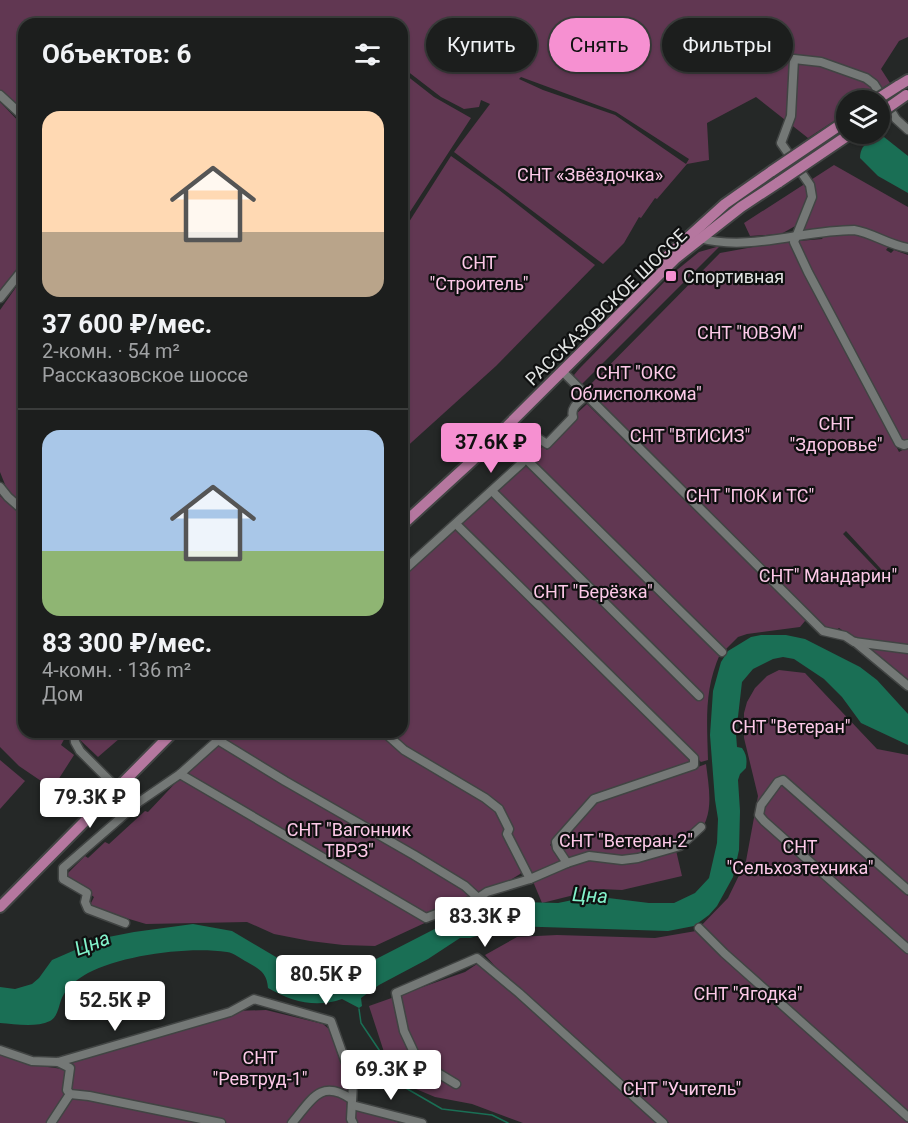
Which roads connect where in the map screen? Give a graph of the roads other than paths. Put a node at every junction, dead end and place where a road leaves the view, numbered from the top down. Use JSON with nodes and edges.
{"nodes":[{"id":1,"x":908,"y":80,"type":"edge"},
{"id":2,"x":890,"y":91,"type":"edge"},
{"id":3,"x":0,"y":95,"type":"edge"},
{"id":4,"x":907,"y":95,"type":"edge"},
{"id":5,"x":890,"y":107,"type":"edge"},
{"id":6,"x":18,"y":112,"type":"edge"},
{"id":7,"x":836,"y":128,"type":"edge"},
{"id":8,"x":908,"y":130,"type":"edge"},
{"id":9,"x":836,"y":143,"type":"edge"},
{"id":10,"x":797,"y":236,"type":"junction"},
{"id":11,"x":699,"y":238,"type":"junction"},
{"id":12,"x":908,"y":248,"type":"edge"},
{"id":13,"x":18,"y":276,"type":"edge"},
{"id":14,"x":0,"y":298,"type":"edge"},
{"id":15,"x":562,"y":371,"type":"junction"},
{"id":16,"x":586,"y":396,"type":"junction"},
{"id":17,"x":908,"y":444,"type":"edge"},
{"id":18,"x":523,"y":459,"type":"junction"},
{"id":19,"x":0,"y":487,"type":"edge"},
{"id":20,"x":492,"y":491,"type":"junction"},
{"id":21,"x":18,"y":505,"type":"edge"},
{"id":22,"x":408,"y":511,"type":"edge"},
{"id":23,"x":408,"y":520,"type":"edge"},
{"id":24,"x":456,"y":524,"type":"junction"},
{"id":25,"x":408,"y":567,"type":"edge"},
{"id":26,"x":854,"y":642,"type":"junction"},
{"id":27,"x":908,"y":649,"type":"edge"},
{"id":28,"x":723,"y":652,"type":"dead end"},
{"id":29,"x":908,"y":686,"type":"edge"},
{"id":30,"x":699,"y":696,"type":"dead end"},
{"id":31,"x":75,"y":738,"type":"edge"},
{"id":32,"x":161,"y":738,"type":"edge"},
{"id":33,"x":167,"y":738,"type":"edge"},
{"id":34,"x":391,"y":738,"type":"edge"},
{"id":35,"x":218,"y":740,"type":"joint"},
{"id":36,"x":180,"y":774,"type":"junction"},
{"id":37,"x":120,"y":785,"type":"junction"},
{"id":38,"x":701,"y":827,"type":"dead end"},
{"id":39,"x":567,"y":863,"type":"junction"},
{"id":40,"x":530,"y":879,"type":"junction"},
{"id":41,"x":908,"y":890,"type":"edge"},
{"id":42,"x":478,"y":898,"type":"junction"},
{"id":43,"x":0,"y":907,"type":"edge"},
{"id":44,"x":125,"y":923,"type":"dead end"},
{"id":45,"x":699,"y":928,"type":"dead end"},
{"id":46,"x":908,"y":949,"type":"edge"},
{"id":47,"x":0,"y":1050,"type":"edge"},
{"id":48,"x":58,"y":1062,"type":"junction"},
{"id":49,"x":456,"y":1084,"type":"dead end"},
{"id":50,"x":70,"y":1094,"type":"junction"},
{"id":51,"x":351,"y":1102,"type":"junction"},
{"id":52,"x":908,"y":1117,"type":"edge"},
{"id":53,"x":51,"y":1123,"type":"edge"},
{"id":54,"x":221,"y":1123,"type":"edge"},
{"id":55,"x":292,"y":1123,"type":"edge"},
{"id":56,"x":353,"y":1123,"type":"edge"},
{"id":57,"x":423,"y":1123,"type":"edge"},
{"id":58,"x":663,"y":1123,"type":"edge"}],
"edges":[{"from":1,"to":2,"type":"main road","bridge":true},
{"from":3,"to":6,"type":"street"},
{"from":4,"to":5,"type":"main road","bridge":true},
{"from":7,"to":22,"type":"main road","name":"РАССКАЗОВСКОЕ ШОССЕ","bridge":true},
{"from":8,"to":10,"type":"street"},
{"from":9,"to":11,"type":"main road","name":"РАССКАЗОВСКОЕ ШОССЕ","bridge":true},
{"from":10,"to":11,"type":"street"},
{"from":10,"to":12,"type":"street"},
{"from":10,"to":17,"type":"street"},
{"from":11,"to":15,"type":"main road","name":"РАССКАЗОВСКОЕ ШОССЕ"},
{"from":13,"to":14,"type":"street"},
{"from":15,"to":16,"type":"street"},
{"from":15,"to":23,"type":"main road","name":"РАССКАЗОВСКОЕ ШОССЕ"},
{"from":16,"to":18,"type":"street"},
{"from":16,"to":26,"type":"street"},
{"from":18,"to":20,"type":"street"},
{"from":18,"to":28,"type":"street"},
{"from":19,"to":21,"type":"street"},
{"from":20,"to":24,"type":"street"},
{"from":20,"to":30,"type":"street"},
{"from":24,"to":25,"type":"street"},
{"from":24,"to":39,"type":"street"},
{"from":26,"to":27,"type":"street"},
{"from":26,"to":29,"type":"street"},
{"from":31,"to":37,"type":"street"},
{"from":32,"to":37,"type":"main road"},
{"from":33,"to":37,"type":"main road"},
{"from":34,"to":40,"type":"street"},
{"from":35,"to":36,"type":"street"},
{"from":35,"to":42,"type":"street"},
{"from":36,"to":42,"type":"street"},
{"from":36,"to":44,"type":"street"},
{"from":37,"to":43,"type":"main road"},
{"from":38,"to":39,"type":"street"},
{"from":39,"to":40,"type":"street"},
{"from":40,"to":42,"type":"street"},
{"from":41,"to":46,"type":"street"},
{"from":45,"to":52,"type":"street"},
{"from":47,"to":48,"type":"street"},
{"from":48,"to":50,"type":"street"},
{"from":48,"to":51,"type":"street"},
{"from":49,"to":58,"type":"street"},
{"from":50,"to":53,"type":"street"},
{"from":50,"to":54,"type":"street"},
{"from":51,"to":55,"type":"street"},
{"from":51,"to":56,"type":"street"},
{"from":51,"to":57,"type":"street"}]}
